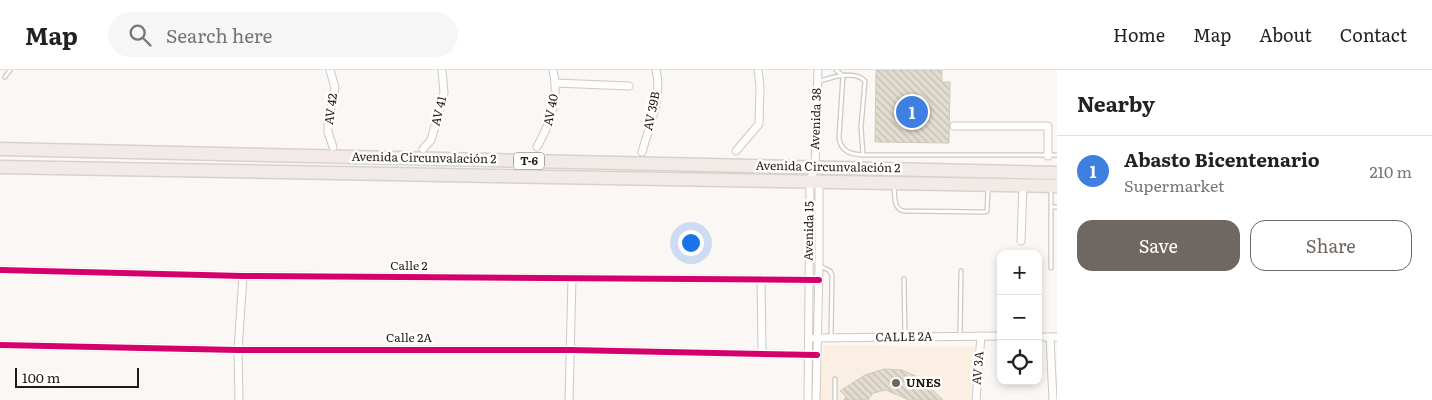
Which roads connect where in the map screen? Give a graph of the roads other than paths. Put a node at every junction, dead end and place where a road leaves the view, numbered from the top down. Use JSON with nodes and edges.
{"nodes":[{"id":1,"x":10,"y":70,"type":"edge"},
{"id":2,"x":330,"y":70,"type":"edge"},
{"id":3,"x":442,"y":70,"type":"edge"},
{"id":4,"x":554,"y":70,"type":"edge"},
{"id":5,"x":656,"y":70,"type":"edge"},
{"id":6,"x":758,"y":70,"type":"edge"},
{"id":7,"x":818,"y":70,"type":"edge"},
{"id":8,"x":836,"y":70,"type":"edge"},
{"id":9,"x":842,"y":75,"type":"junction"},
{"id":10,"x":5,"y":77,"type":"dead end"},
{"id":11,"x":818,"y":82,"type":"junction"},
{"id":12,"x":555,"y":83,"type":"junction"},
{"id":13,"x":629,"y":86,"type":"dead end"},
{"id":14,"x":954,"y":126,"type":"dead end"},
{"id":15,"x":333,"y":147,"type":"dead end"},
{"id":16,"x":537,"y":147,"type":"dead end"},
{"id":17,"x":424,"y":149,"type":"dead end"},
{"id":18,"x":0,"y":150,"type":"edge"},
{"id":19,"x":736,"y":151,"type":"dead end"},
{"id":20,"x":642,"y":152,"type":"dead end"},
{"id":21,"x":863,"y":155,"type":"junction"},
{"id":22,"x":1048,"y":156,"type":"junction"},
{"id":23,"x":1057,"y":156,"type":"edge"},
{"id":24,"x":0,"y":167,"type":"edge"},
{"id":25,"x":815,"y":167,"type":"junction"},
{"id":26,"x":1057,"y":172,"type":"edge"},
{"id":27,"x":815,"y":181,"type":"junction"},
{"id":28,"x":894,"y":183,"type":"junction"},
{"id":29,"x":988,"y":184,"type":"junction"},
{"id":30,"x":1023,"y":185,"type":"junction"},
{"id":31,"x":1054,"y":186,"type":"edge"},
{"id":32,"x":1051,"y":207,"type":"junction"},
{"id":33,"x":1057,"y":207,"type":"edge"},
{"id":34,"x":1022,"y":240,"type":"dead end"},
{"id":35,"x":819,"y":266,"type":"junction"},
{"id":36,"x":1051,"y":268,"type":"dead end"},
{"id":37,"x":0,"y":270,"type":"edge"},
{"id":38,"x":961,"y":271,"type":"dead end"},
{"id":39,"x":243,"y":276,"type":"junction"},
{"id":40,"x":572,"y":278,"type":"junction"},
{"id":41,"x":762,"y":279,"type":"junction"},
{"id":42,"x":904,"y":279,"type":"dead end"},
{"id":43,"x":809,"y":280,"type":"junction"},
{"id":44,"x":819,"y":280,"type":"junction"},
{"id":45,"x":960,"y":336,"type":"junction"},
{"id":46,"x":981,"y":336,"type":"junction"},
{"id":47,"x":997,"y":336,"type":"edge"},
{"id":48,"x":1054,"y":337,"type":"edge"},
{"id":49,"x":808,"y":338,"type":"junction"},
{"id":50,"x":818,"y":338,"type":"junction"},
{"id":51,"x":831,"y":338,"type":"junction"},
{"id":52,"x":905,"y":338,"type":"junction"},
{"id":53,"x":0,"y":345,"type":"edge"},
{"id":54,"x":238,"y":350,"type":"junction"},
{"id":55,"x":570,"y":350,"type":"junction"},
{"id":56,"x":762,"y":352,"type":"junction"},
{"id":57,"x":808,"y":354,"type":"junction"},
{"id":58,"x":817,"y":355,"type":"junction"},
{"id":59,"x":835,"y":379,"type":"dead end"},
{"id":60,"x":239,"y":400,"type":"edge"},
{"id":61,"x":569,"y":400,"type":"edge"},
{"id":62,"x":808,"y":400,"type":"edge"},
{"id":63,"x":816,"y":400,"type":"edge"},
{"id":64,"x":835,"y":400,"type":"edge"},
{"id":65,"x":976,"y":400,"type":"edge"},
{"id":66,"x":1053,"y":400,"type":"edge"}],
"edges":[{"from":1,"to":10,"type":"lane"},
{"from":2,"to":15,"type":"street","name":"AV 42"},
{"from":3,"to":17,"type":"street","name":"AV 41"},
{"from":4,"to":12,"type":"street","name":"AV 40"},
{"from":5,"to":20,"type":"street","name":"AV 39B"},
{"from":6,"to":19,"type":"street"},
{"from":7,"to":11,"type":"street","name":"Avenida 38"},
{"from":8,"to":9,"type":"lane"},
{"from":9,"to":11,"type":"lane"},
{"from":9,"to":21,"type":"lane"},
{"from":9,"to":21,"type":"lane"},
{"from":11,"to":25,"type":"street","name":"Avenida 38"},
{"from":12,"to":13,"type":"street"},
{"from":12,"to":16,"type":"street","name":"AV 40"},
{"from":14,"to":22,"type":"street"},
{"from":18,"to":25,"type":"highway","name":"Avenida Circunvalación 2","number":"T-6"},
{"from":21,"to":22,"type":"lane"},
{"from":22,"to":23,"type":"lane"},
{"from":24,"to":27,"type":"highway","name":"Avenida Circunvalación 2","number":"T-6"},
{"from":25,"to":26,"type":"highway","name":"Avenida Circunvalación 2","number":"T-6"},
{"from":25,"to":27,"type":"street","name":"Avenida 38"},
{"from":27,"to":28,"type":"highway","name":"Avenida Circunvalación 2","number":"T-6"},
{"from":27,"to":35,"type":"street","name":"Avenida 15"},
{"from":27,"to":43,"type":"street","name":"Avenida 15"},
{"from":28,"to":29,"type":"highway","name":"Avenida Circunvalación 2","number":"T-6"},
{"from":28,"to":29,"type":"lane"},
{"from":29,"to":30,"type":"highway","name":"Avenida Circunvalación 2","number":"T-6"},
{"from":30,"to":31,"type":"highway","name":"Avenida Circunvalación 2","number":"T-6"},
{"from":30,"to":34,"type":"street"},
{"from":31,"to":32,"type":"lane"},
{"from":32,"to":33,"type":"lane"},
{"from":32,"to":36,"type":"lane"},
{"from":35,"to":44,"type":"street","name":"Avenida 15"},
{"from":35,"to":51,"type":"lane"},
{"from":37,"to":39,"type":"street","name":"Calle 2"},
{"from":38,"to":45,"type":"lane"},
{"from":39,"to":40,"type":"street","name":"Calle 2"},
{"from":39,"to":54,"type":"street"},
{"from":40,"to":41,"type":"street","name":"Calle 2"},
{"from":40,"to":55,"type":"street"},
{"from":41,"to":43,"type":"street","name":"Calle 2"},
{"from":41,"to":56,"type":"street"},
{"from":42,"to":52,"type":"lane"},
{"from":43,"to":44,"type":"street","name":"Calle 2"},
{"from":43,"to":49,"type":"street","name":"Avenida 15"},
{"from":44,"to":50,"type":"street","name":"Avenida 15"},
{"from":45,"to":46,"type":"street","name":"CALLE 2A"},
{"from":45,"to":52,"type":"street","name":"CALLE 2A"},
{"from":46,"to":47,"type":"street","name":"CALLE 2A"},
{"from":46,"to":65,"type":"street","name":"AV 3A"},
{"from":48,"to":66,"type":"street"},
{"from":49,"to":50,"type":"street","name":"CALLE 2A"},
{"from":49,"to":57,"type":"street","name":"Avenida 15"},
{"from":50,"to":51,"type":"street","name":"CALLE 2A"},
{"from":50,"to":58,"type":"street","name":"Avenida 15"},
{"from":51,"to":52,"type":"street","name":"CALLE 2A"},
{"from":53,"to":54,"type":"street","name":"Calle 2A"},
{"from":54,"to":55,"type":"street","name":"Calle 2A"},
{"from":54,"to":60,"type":"street"},
{"from":55,"to":56,"type":"street","name":"Calle 2A"},
{"from":55,"to":61,"type":"street"},
{"from":56,"to":57,"type":"street","name":"Calle 2A"},
{"from":57,"to":58,"type":"street","name":"Calle 2A"},
{"from":57,"to":62,"type":"street","name":"Avenida 15"},
{"from":58,"to":63,"type":"street","name":"Avenida 15"},
{"from":59,"to":64,"type":"lane"}]}
